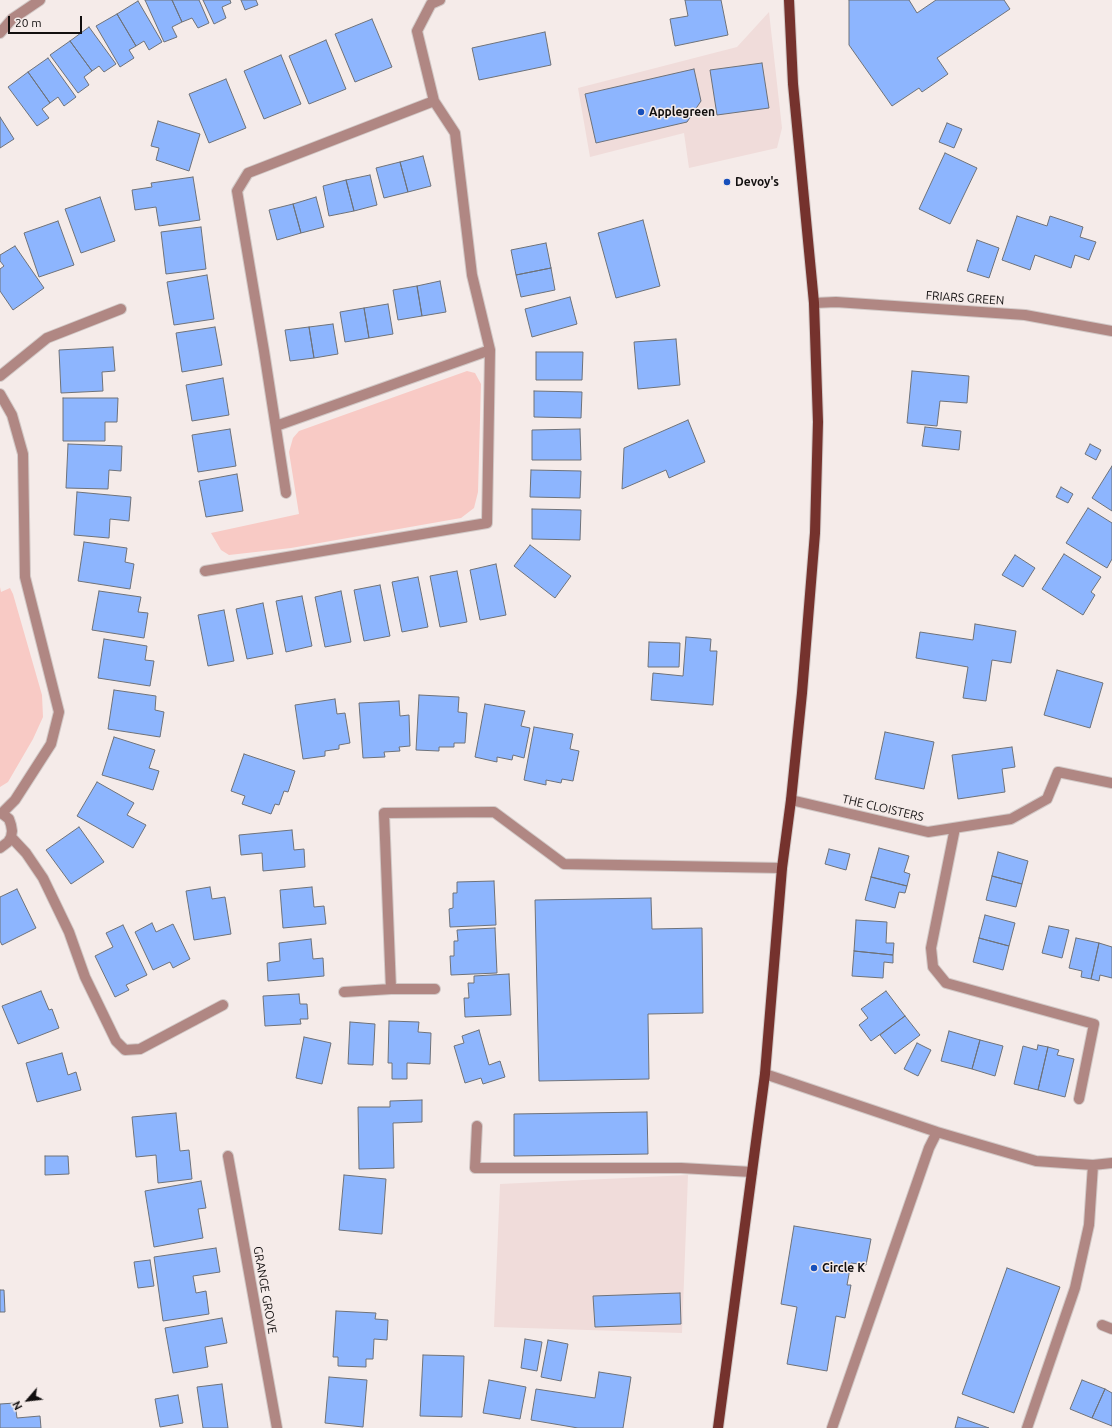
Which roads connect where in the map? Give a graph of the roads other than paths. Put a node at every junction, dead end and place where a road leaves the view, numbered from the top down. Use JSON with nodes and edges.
{"nodes":[{"id":1,"x":40,"y":0,"type":"edge"},
{"id":2,"x":440,"y":0,"type":"edge"},
{"id":3,"x":789,"y":0,"type":"edge"},
{"id":4,"x":0,"y":33,"type":"edge"},
{"id":5,"x":434,"y":100,"type":"junction"},
{"id":6,"x":814,"y":303,"type":"junction"},
{"id":7,"x":121,"y":309,"type":"dead end"},
{"id":8,"x":1112,"y":331,"type":"edge"},
{"id":9,"x":490,"y":350,"type":"junction"},
{"id":10,"x":0,"y":376,"type":"edge"},
{"id":11,"x":0,"y":394,"type":"edge"},
{"id":12,"x":276,"y":426,"type":"junction"},
{"id":13,"x":286,"y":493,"type":"dead end"},
{"id":14,"x":205,"y":571,"type":"dead end"},
{"id":15,"x":1112,"y":783,"type":"edge"},
{"id":16,"x":791,"y":800,"type":"junction"},
{"id":17,"x":1,"y":813,"type":"edge"},
{"id":18,"x":954,"y":828,"type":"junction"},
{"id":19,"x":11,"y":837,"type":"junction"},
{"id":20,"x":0,"y":848,"type":"edge"},
{"id":21,"x":782,"y":868,"type":"junction"},
{"id":22,"x":391,"y":989,"type":"junction"},
{"id":23,"x":435,"y":989,"type":"dead end"},
{"id":24,"x":344,"y":992,"type":"dead end"},
{"id":25,"x":223,"y":1005,"type":"dead end"},
{"id":26,"x":764,"y":1074,"type":"junction"},
{"id":27,"x":1079,"y":1099,"type":"dead end"},
{"id":28,"x":477,"y":1126,"type":"dead end"},
{"id":29,"x":937,"y":1132,"type":"junction"},
{"id":30,"x":228,"y":1156,"type":"dead end"},
{"id":31,"x":1112,"y":1163,"type":"edge"},
{"id":32,"x":1093,"y":1165,"type":"junction"},
{"id":33,"x":752,"y":1172,"type":"junction"},
{"id":34,"x":1102,"y":1325,"type":"dead end"},
{"id":35,"x":1112,"y":1329,"type":"edge"},
{"id":36,"x":277,"y":1428,"type":"edge"},
{"id":37,"x":718,"y":1428,"type":"edge"},
{"id":38,"x":832,"y":1428,"type":"edge"},
{"id":39,"x":1027,"y":1428,"type":"edge"}],
"edges":[{"from":1,"to":4,"type":"street"},
{"from":2,"to":5,"type":"street"},
{"from":3,"to":6,"type":"main road"},
{"from":5,"to":9,"type":"street"},
{"from":5,"to":12,"type":"street"},
{"from":6,"to":8,"type":"street","name":"FRIARS GREEN"},
{"from":6,"to":16,"type":"main road"},
{"from":7,"to":10,"type":"street"},
{"from":9,"to":12,"type":"street"},
{"from":9,"to":14,"type":"street"},
{"from":11,"to":17,"type":"street"},
{"from":12,"to":13,"type":"street"},
{"from":15,"to":18,"type":"street","name":"THE CLOISTERS"},
{"from":16,"to":18,"type":"street","name":"THE CLOISTERS"},
{"from":16,"to":21,"type":"main road"},
{"from":17,"to":19,"type":"street"},
{"from":18,"to":27,"type":"street"},
{"from":19,"to":20,"type":"street"},
{"from":19,"to":25,"type":"street"},
{"from":21,"to":22,"type":"street"},
{"from":21,"to":26,"type":"main road"},
{"from":22,"to":23,"type":"street"},
{"from":22,"to":24,"type":"street"},
{"from":26,"to":29,"type":"street"},
{"from":26,"to":33,"type":"main road"},
{"from":28,"to":33,"type":"street"},
{"from":29,"to":32,"type":"street"},
{"from":29,"to":38,"type":"street"},
{"from":30,"to":36,"type":"street","name":"GRANGE GROVE"},
{"from":31,"to":32,"type":"street"},
{"from":32,"to":39,"type":"street"},
{"from":33,"to":37,"type":"main road"},
{"from":34,"to":35,"type":"street"}]}
